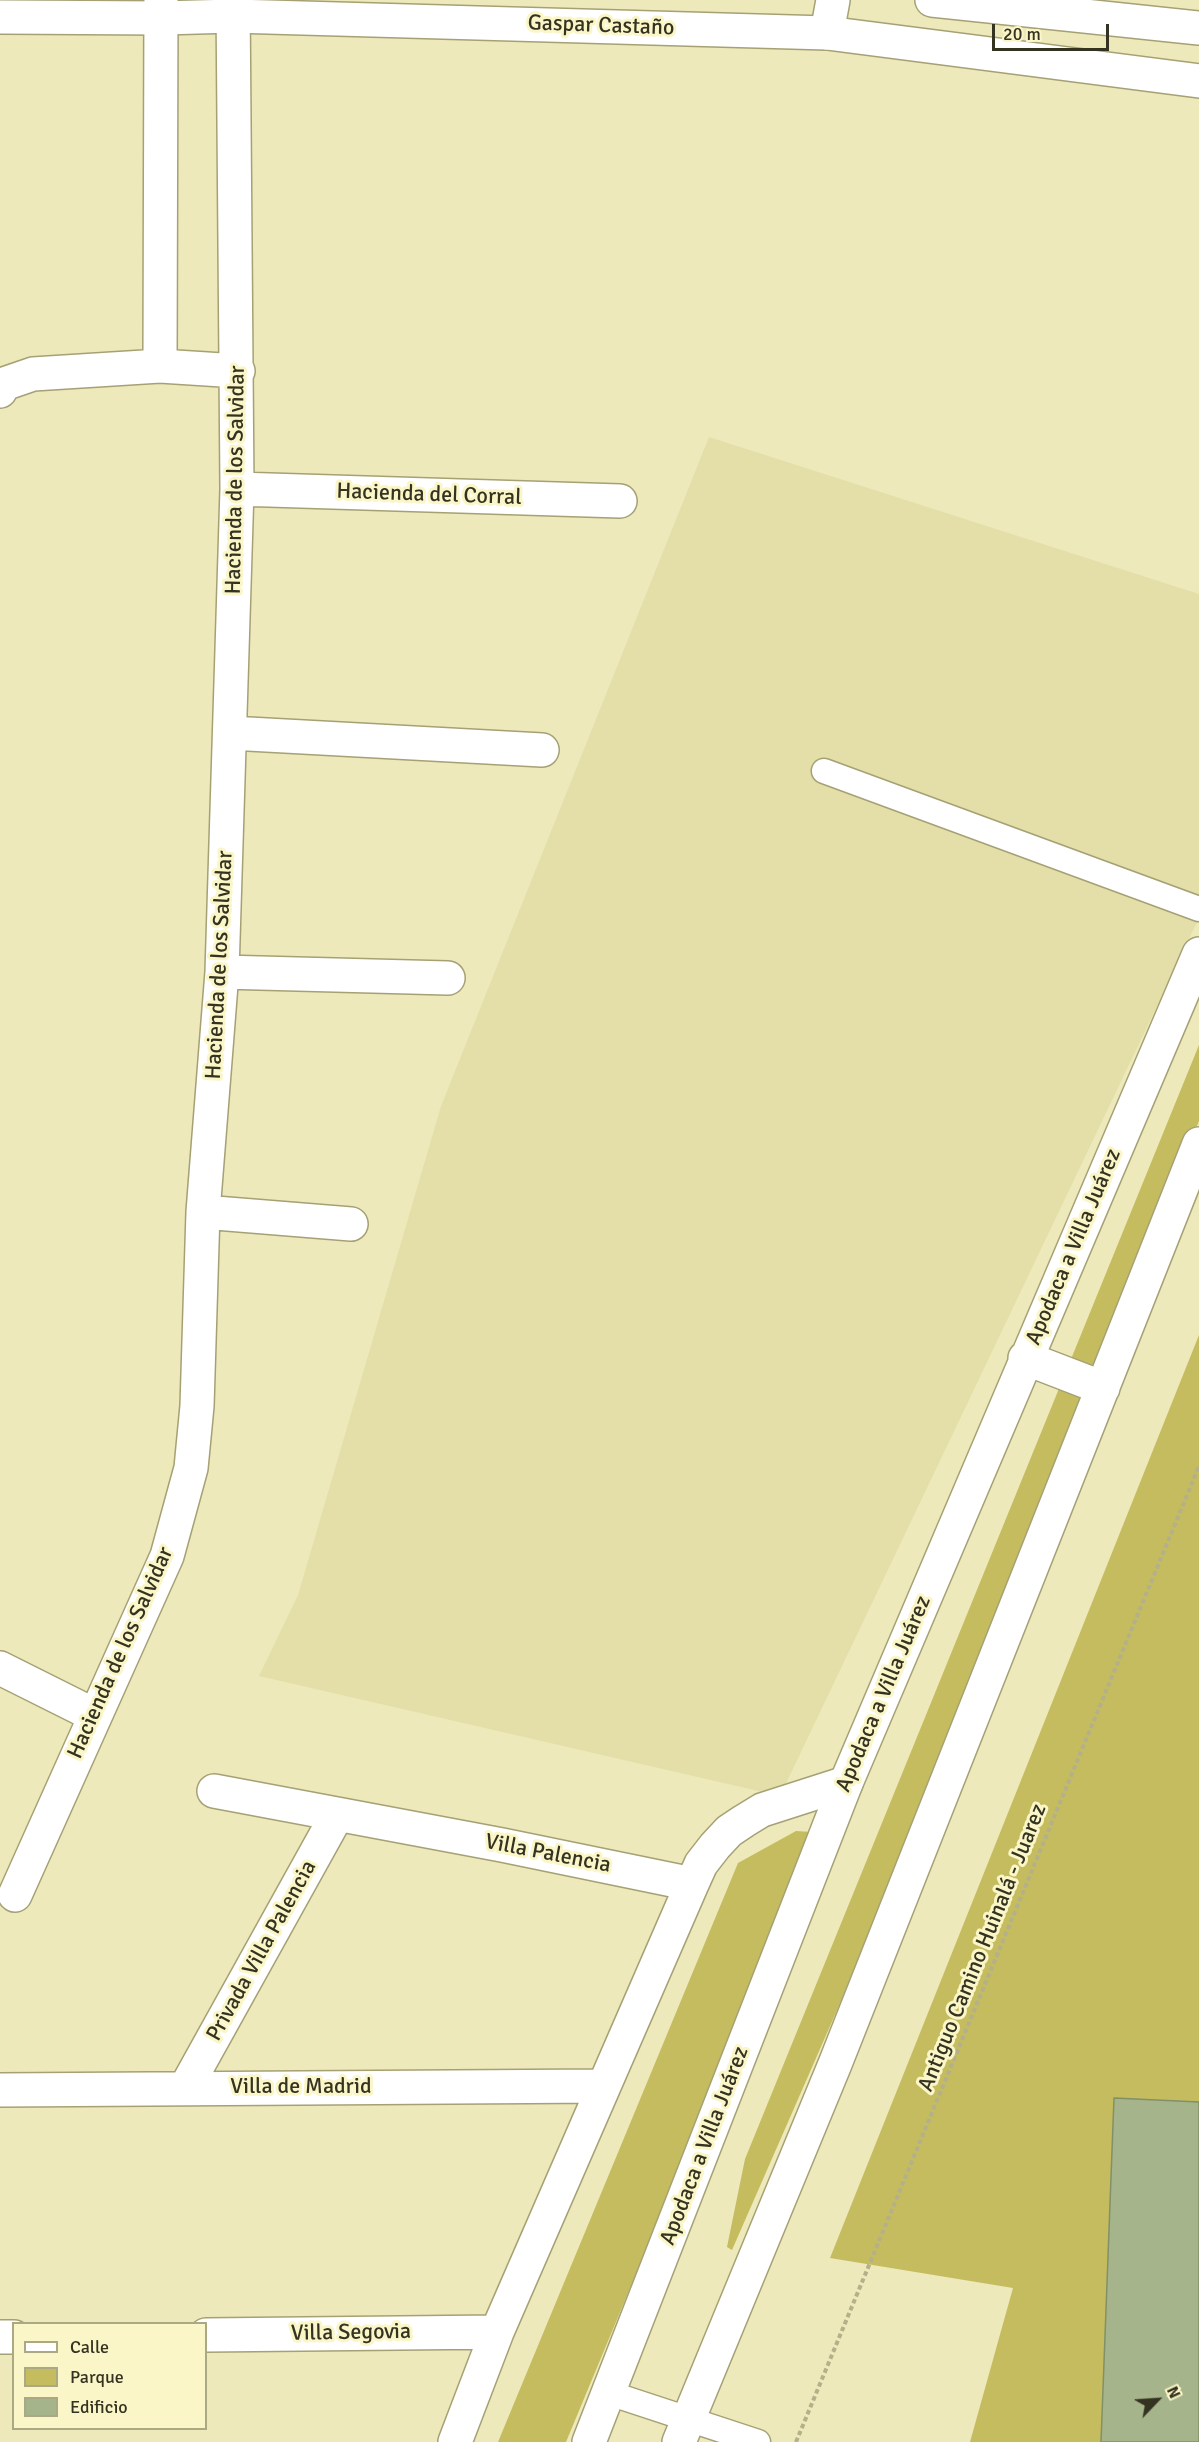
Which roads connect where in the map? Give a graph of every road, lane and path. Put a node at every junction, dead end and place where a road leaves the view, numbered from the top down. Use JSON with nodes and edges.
{"nodes":[{"id":1,"x":833,"y":0,"type":"edge"},
{"id":2,"x":932,"y":0,"type":"edge"},
{"id":3,"x":233,"y":8,"type":"edge"},
{"id":4,"x":162,"y":9,"type":"edge"},
{"id":5,"x":0,"y":17,"type":"edge"},
{"id":6,"x":1199,"y":28,"type":"edge"},
{"id":7,"x":827,"y":33,"type":"junction"},
{"id":8,"x":1199,"y":81,"type":"edge"},
{"id":9,"x":160,"y":366,"type":"junction"},
{"id":10,"x":238,"y":371,"type":"junction"},
{"id":11,"x":2,"y":387,"type":"edge"},
{"id":12,"x":237,"y":489,"type":"junction"},
{"id":13,"x":620,"y":501,"type":"dead end"},
{"id":14,"x":230,"y":733,"type":"junction"},
{"id":15,"x":542,"y":750,"type":"dead end"},
{"id":16,"x":824,"y":771,"type":"dead end"},
{"id":17,"x":1199,"y":909,"type":"edge"},
{"id":18,"x":1199,"y":954,"type":"edge"},
{"id":19,"x":222,"y":972,"type":"junction"},
{"id":20,"x":448,"y":978,"type":"dead end"},
{"id":21,"x":1199,"y":1144,"type":"edge"},
{"id":22,"x":203,"y":1212,"type":"junction"},
{"id":23,"x":351,"y":1224,"type":"dead end"},
{"id":24,"x":1025,"y":1358,"type":"junction"},
{"id":25,"x":1103,"y":1388,"type":"junction"},
{"id":26,"x":1199,"y":1466,"type":"edge"},
{"id":27,"x":0,"y":1668,"type":"edge"},
{"id":28,"x":94,"y":1715,"type":"junction"},
{"id":29,"x":846,"y":1783,"type":"junction"},
{"id":30,"x":214,"y":1791,"type":"dead end"},
{"id":31,"x":337,"y":1815,"type":"junction"},
{"id":32,"x":692,"y":1884,"type":"junction"},
{"id":33,"x":15,"y":1895,"type":"dead end"},
{"id":34,"x":603,"y":2086,"type":"junction"},
{"id":35,"x":186,"y":2087,"type":"junction"},
{"id":36,"x":0,"y":2090,"type":"edge"},
{"id":37,"x":497,"y":2332,"type":"junction"},
{"id":38,"x":207,"y":2335,"type":"edge"},
{"id":39,"x":609,"y":2393,"type":"junction"},
{"id":40,"x":684,"y":2431,"type":"edge"},
{"id":41,"x":455,"y":2442,"type":"edge"},
{"id":42,"x":589,"y":2442,"type":"edge"},
{"id":43,"x":758,"y":2442,"type":"edge"},
{"id":44,"x":796,"y":2442,"type":"edge"}],
"edges":[{"from":1,"to":7,"type":"street"},
{"from":2,"to":6,"type":"street"},
{"from":3,"to":4,"type":"street","name":"Gaspar Castaño"},
{"from":3,"to":7,"type":"street","name":"Gaspar Castaño"},
{"from":3,"to":10,"type":"street","name":"Hacienda de los Salvidar"},
{"from":4,"to":5,"type":"street","name":"Gaspar Castaño"},
{"from":4,"to":9,"type":"street"},
{"from":7,"to":8,"type":"street","name":"Gaspar Castaño"},
{"from":9,"to":10,"type":"street"},
{"from":9,"to":11,"type":"street"},
{"from":10,"to":12,"type":"street","name":"Hacienda de los Salvidar"},
{"from":12,"to":13,"type":"street","name":"Hacienda del Corral"},
{"from":12,"to":14,"type":"street","name":"Hacienda de los Salvidar"},
{"from":14,"to":15,"type":"street"},
{"from":14,"to":19,"type":"street","name":"Hacienda de los Salvidar"},
{"from":16,"to":17,"type":"lane"},
{"from":18,"to":24,"type":"street","name":"Apodaca a Villa Juárez"},
{"from":19,"to":20,"type":"street"},
{"from":19,"to":22,"type":"street","name":"Hacienda de los Salvidar"},
{"from":21,"to":25,"type":"street"},
{"from":22,"to":23,"type":"street"},
{"from":22,"to":28,"type":"street","name":"Hacienda de los Salvidar"},
{"from":24,"to":25,"type":"street"},
{"from":24,"to":29,"type":"street","name":"Apodaca a Villa Juárez"},
{"from":25,"to":40,"type":"street"},
{"from":26,"to":44,"type":"path","name":"Antiguo Camino Huinalá - Juarez"},
{"from":27,"to":28,"type":"street"},
{"from":28,"to":33,"type":"street","name":"Hacienda de los Salvidar"},
{"from":29,"to":32,"type":"street"},
{"from":29,"to":39,"type":"street","name":"Apodaca a Villa Juárez"},
{"from":30,"to":31,"type":"street","name":"Villa Palencia"},
{"from":31,"to":32,"type":"street","name":"Villa Palencia"},
{"from":31,"to":35,"type":"street","name":"Privada Villa Palencia"},
{"from":32,"to":34,"type":"street"},
{"from":34,"to":35,"type":"street","name":"Villa de Madrid"},
{"from":34,"to":37,"type":"street"},
{"from":35,"to":36,"type":"street","name":"Villa de Madrid"},
{"from":37,"to":38,"type":"street","name":"Villa Segovia"},
{"from":37,"to":41,"type":"street"},
{"from":39,"to":40,"type":"lane"},
{"from":39,"to":42,"type":"street","name":"Apodaca a Villa Juárez"},
{"from":40,"to":43,"type":"lane"}]}
